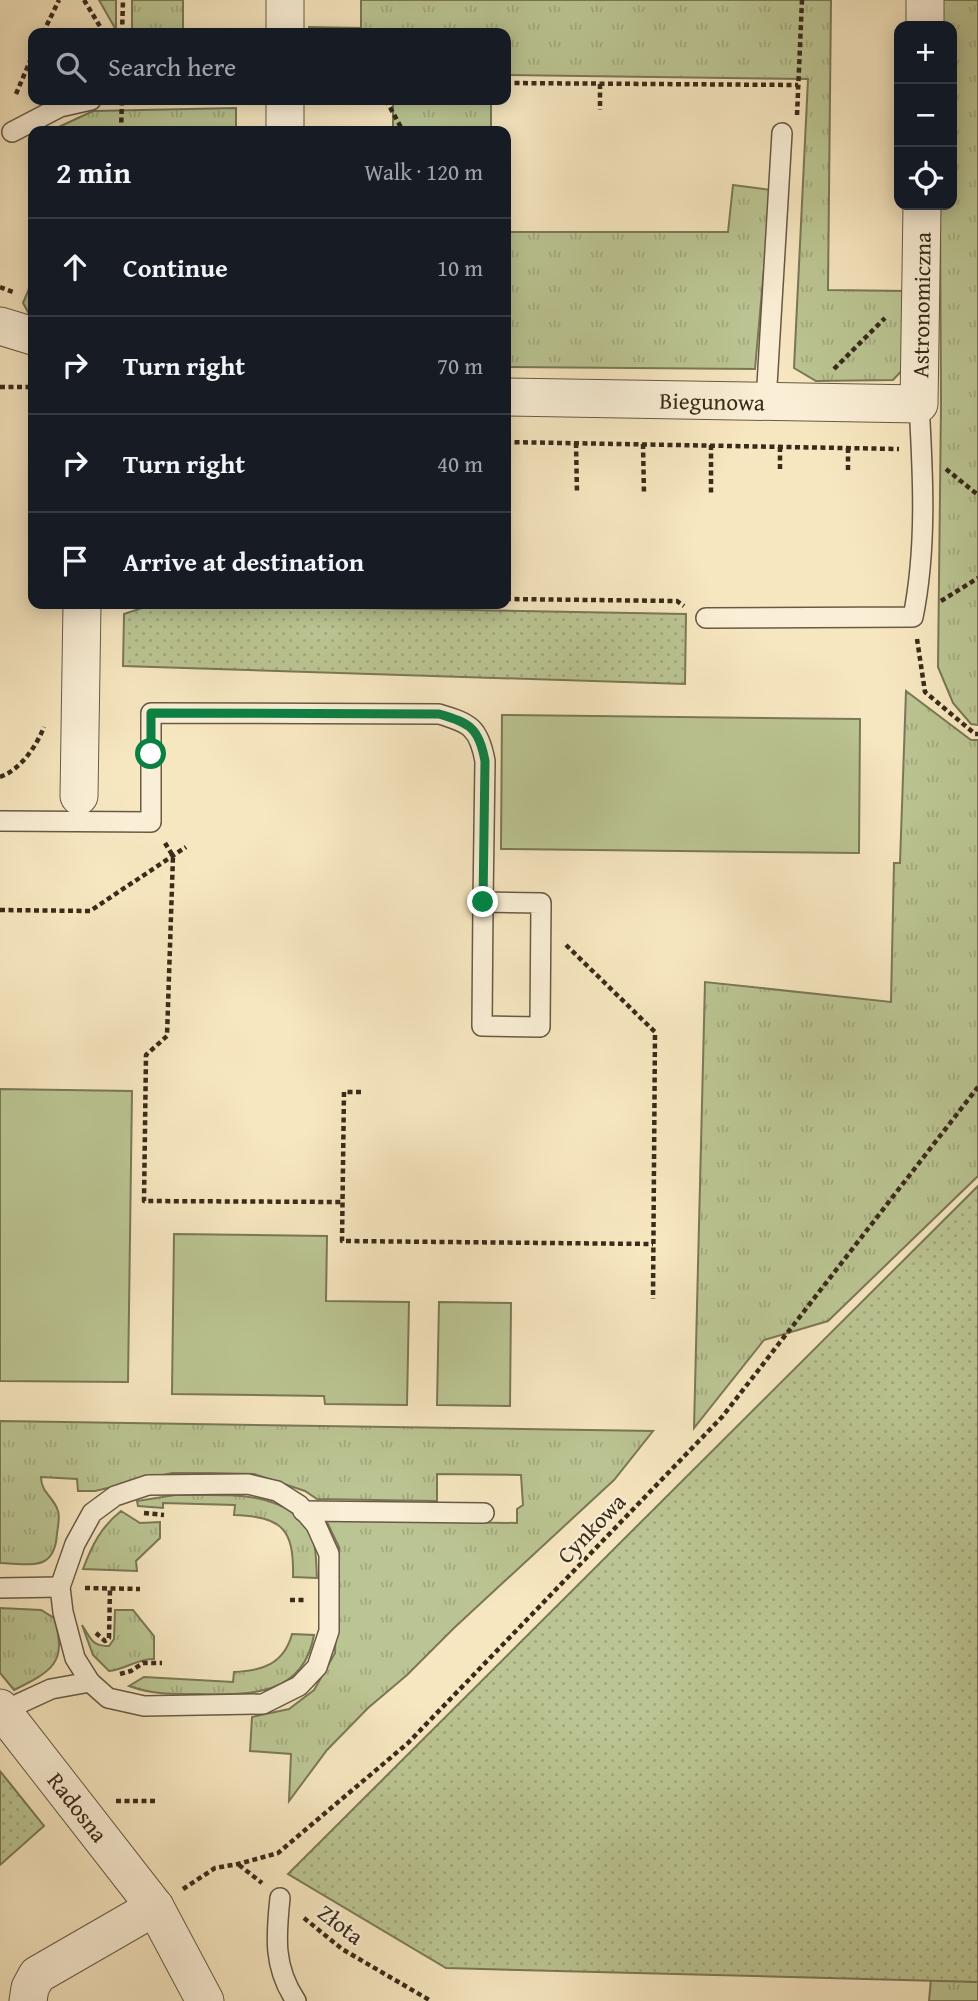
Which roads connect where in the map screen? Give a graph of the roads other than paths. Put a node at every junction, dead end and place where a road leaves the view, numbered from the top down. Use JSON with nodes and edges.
{"nodes":[{"id":1,"x":285,"y":0,"type":"edge"},
{"id":2,"x":925,"y":0,"type":"edge"},
{"id":3,"x":925,"y":21,"type":"edge"},
{"id":4,"x":285,"y":28,"type":"edge"},
{"id":5,"x":69,"y":105,"type":"edge"},
{"id":6,"x":285,"y":105,"type":"edge"},
{"id":7,"x":285,"y":126,"type":"edge"},
{"id":8,"x":12,"y":132,"type":"dead end"},
{"id":9,"x":782,"y":133,"type":"dead end"},
{"id":10,"x":922,"y":210,"type":"edge"},
{"id":11,"x":0,"y":326,"type":"edge"},
{"id":12,"x":28,"y":334,"type":"edge"},
{"id":13,"x":511,"y":397,"type":"edge"},
{"id":14,"x":766,"y":402,"type":"junction"},
{"id":15,"x":919,"y":404,"type":"junction"},
{"id":16,"x":82,"y":609,"type":"edge"},
{"id":17,"x":706,"y":618,"type":"road end"},
{"id":18,"x":79,"y":796,"type":"dead end"},
{"id":19,"x":0,"y":821,"type":"edge"},
{"id":20,"x":483,"y":902,"type":"junction"},
{"id":21,"x":303,"y":1511,"type":"junction"},
{"id":22,"x":484,"y":1513,"type":"dead end"},
{"id":23,"x":60,"y":1587,"type":"junction"},
{"id":24,"x":0,"y":1588,"type":"edge"},
{"id":25,"x":90,"y":1682,"type":"junction"},
{"id":26,"x":2,"y":1709,"type":"edge"},
{"id":27,"x":280,"y":1898,"type":"road end"},
{"id":28,"x":155,"y":1907,"type":"junction"},
{"id":29,"x":28,"y":2001,"type":"edge"},
{"id":30,"x":205,"y":2001,"type":"edge"},
{"id":31,"x":296,"y":2001,"type":"edge"}],
"edges":[{"from":1,"to":4,"type":"street"},
{"from":2,"to":3,"type":"street"},
{"from":5,"to":8,"type":"lane"},
{"from":6,"to":7,"type":"street"},
{"from":9,"to":14,"type":"lane"},
{"from":10,"to":15,"type":"street","name":"Astronomiczna"},
{"from":11,"to":12,"type":"street"},
{"from":13,"to":14,"type":"street","name":"Biegunowa"},
{"from":14,"to":15,"type":"street","name":"Biegunowa"},
{"from":15,"to":17,"type":"lane"},
{"from":16,"to":18,"type":"street"},
{"from":19,"to":20,"type":"lane"},
{"from":20,"to":20,"type":"lane"},
{"from":21,"to":22,"type":"lane"},
{"from":21,"to":23,"type":"lane"},
{"from":21,"to":25,"type":"lane"},
{"from":23,"to":24,"type":"lane"},
{"from":23,"to":25,"type":"lane"},
{"from":25,"to":26,"type":"lane"},
{"from":26,"to":28,"type":"street","name":"Radosna"},
{"from":27,"to":31,"type":"lane"},
{"from":28,"to":29,"type":"street"},
{"from":28,"to":30,"type":"street","name":"Radosna"}]}
